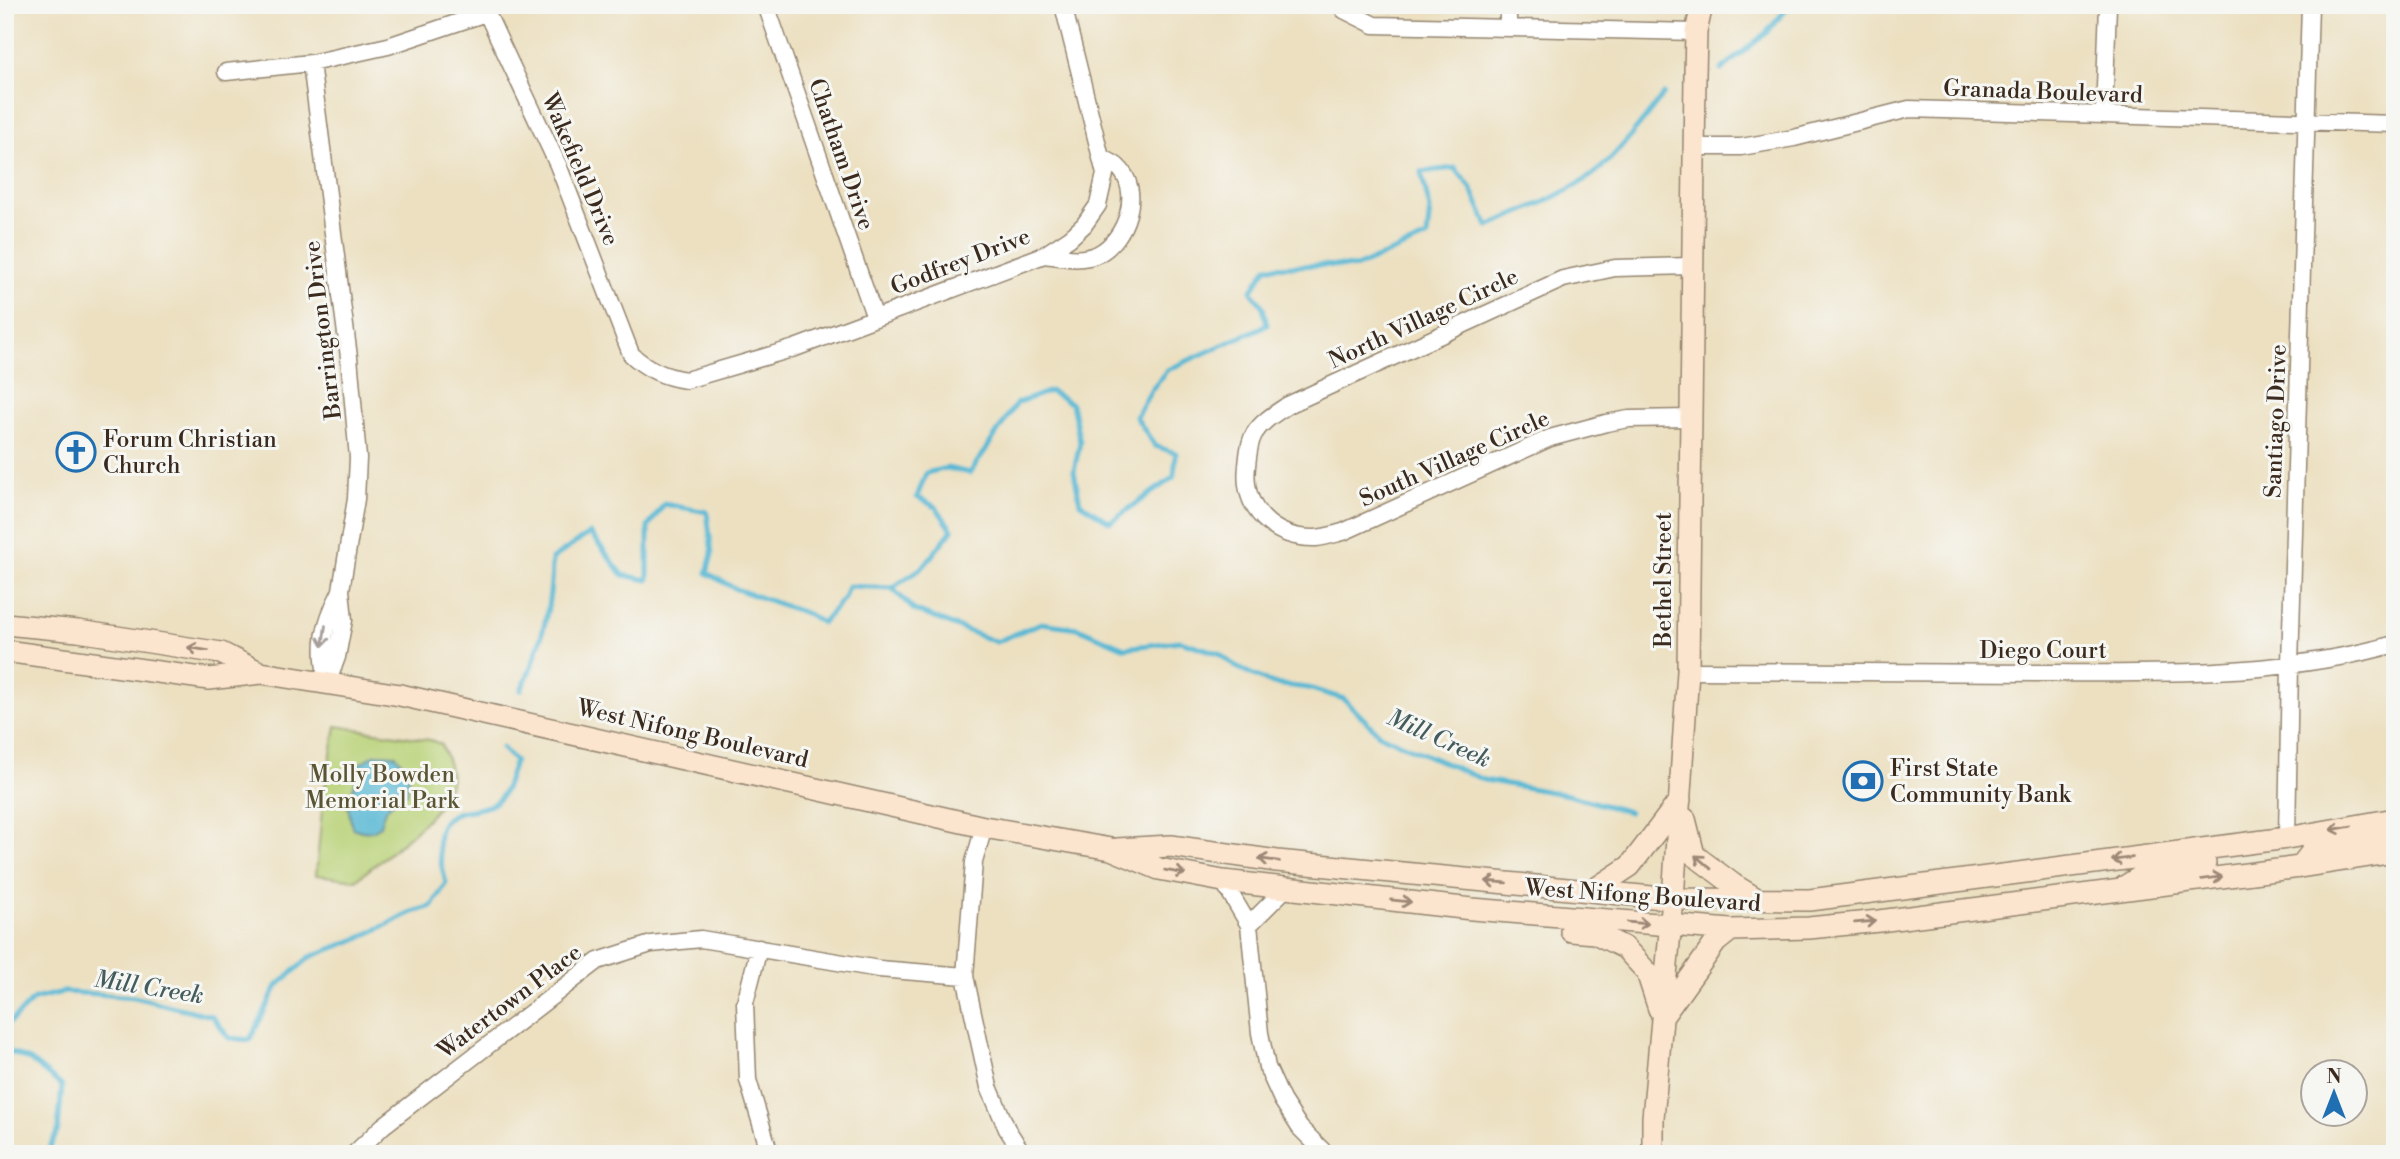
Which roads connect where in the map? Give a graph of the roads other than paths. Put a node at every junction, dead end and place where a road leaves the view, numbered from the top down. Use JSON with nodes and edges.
{"nodes":[{"id":1,"x":766,"y":5,"type":"edge"},
{"id":2,"x":1063,"y":5,"type":"edge"},
{"id":3,"x":1341,"y":5,"type":"edge"},
{"id":4,"x":1508,"y":5,"type":"edge"},
{"id":5,"x":1702,"y":5,"type":"edge"},
{"id":6,"x":2108,"y":5,"type":"edge"},
{"id":7,"x":2310,"y":5,"type":"edge"},
{"id":8,"x":484,"y":9,"type":"edge"},
{"id":9,"x":1508,"y":26,"type":"junction"},
{"id":10,"x":1696,"y":32,"type":"junction"},
{"id":11,"x":311,"y":63,"type":"junction"},
{"id":12,"x":226,"y":72,"type":"dead end"},
{"id":13,"x":2104,"y":115,"type":"junction"},
{"id":14,"x":2306,"y":121,"type":"junction"},
{"id":15,"x":2395,"y":124,"type":"edge"},
{"id":16,"x":1694,"y":147,"type":"junction"},
{"id":17,"x":1102,"y":158,"type":"junction"},
{"id":18,"x":1044,"y":255,"type":"junction"},
{"id":19,"x":1691,"y":266,"type":"junction"},
{"id":20,"x":875,"y":318,"type":"junction"},
{"id":21,"x":631,"y":354,"type":"joint"},
{"id":22,"x":1690,"y":418,"type":"junction"},
{"id":23,"x":1250,"y":501,"type":"joint"},
{"id":24,"x":5,"y":624,"type":"edge"},
{"id":25,"x":2395,"y":644,"type":"edge"},
{"id":26,"x":169,"y":645,"type":"junction"},
{"id":27,"x":5,"y":651,"type":"edge"},
{"id":28,"x":72,"y":660,"type":"junction"},
{"id":29,"x":2290,"y":664,"type":"junction"},
{"id":30,"x":1688,"y":671,"type":"junction"},
{"id":31,"x":261,"y":673,"type":"junction"},
{"id":32,"x":327,"y":684,"type":"junction"},
{"id":33,"x":1680,"y":800,"type":"junction"},
{"id":34,"x":2395,"y":819,"type":"edge"},
{"id":35,"x":984,"y":827,"type":"junction"},
{"id":36,"x":2395,"y":835,"type":"edge"},
{"id":37,"x":2287,"y":838,"type":"junction"},
{"id":38,"x":1111,"y":849,"type":"junction"},
{"id":39,"x":2395,"y":852,"type":"edge"},
{"id":40,"x":2300,"y":867,"type":"junction"},
{"id":41,"x":1223,"y":881,"type":"junction"},
{"id":42,"x":1286,"y":888,"type":"junction"},
{"id":43,"x":2118,"y":890,"type":"junction"},
{"id":44,"x":1592,"y":891,"type":"junction"},
{"id":45,"x":1673,"y":899,"type":"junction"},
{"id":46,"x":1759,"y":900,"type":"junction"},
{"id":47,"x":1472,"y":909,"type":"junction"},
{"id":48,"x":1249,"y":925,"type":"junction"},
{"id":49,"x":1670,"y":925,"type":"junction"},
{"id":50,"x":1731,"y":930,"type":"junction"},
{"id":51,"x":759,"y":948,"type":"junction"},
{"id":52,"x":965,"y":976,"type":"junction"},
{"id":53,"x":1662,"y":1018,"type":"junction"},
{"id":54,"x":354,"y":1154,"type":"edge"},
{"id":55,"x":770,"y":1154,"type":"edge"},
{"id":56,"x":1023,"y":1154,"type":"edge"},
{"id":57,"x":1325,"y":1154,"type":"edge"},
{"id":58,"x":1653,"y":1154,"type":"edge"}],
"edges":[{"from":1,"to":20,"type":"street","name":"Chatham Drive"},
{"from":2,"to":17,"type":"street","name":"Godfrey Drive"},
{"from":3,"to":9,"type":"street"},
{"from":4,"to":9,"type":"street"},
{"from":5,"to":10,"type":"main road","name":"Bethel Street"},
{"from":6,"to":13,"type":"street"},
{"from":7,"to":14,"type":"street","name":"Santiago Drive"},
{"from":8,"to":11,"type":"street"},
{"from":8,"to":21,"type":"street","name":"Wakefield Drive"},
{"from":9,"to":10,"type":"street"},
{"from":10,"to":16,"type":"main road","name":"Bethel Street"},
{"from":11,"to":12,"type":"street"},
{"from":11,"to":32,"type":"street","name":"Barrington Drive"},
{"from":13,"to":14,"type":"street","name":"Granada Boulevard"},
{"from":13,"to":16,"type":"street","name":"Granada Boulevard"},
{"from":14,"to":15,"type":"street","name":"Granada Boulevard"},
{"from":14,"to":29,"type":"street","name":"Santiago Drive"},
{"from":16,"to":19,"type":"main road","name":"Bethel Street"},
{"from":17,"to":18,"type":"street","name":"Godfrey Drive"},
{"from":17,"to":18,"type":"street"},
{"from":18,"to":20,"type":"street","name":"Godfrey Drive"},
{"from":19,"to":22,"type":"main road","name":"Bethel Street"},
{"from":19,"to":23,"type":"street","name":"North Village Circle"},
{"from":20,"to":21,"type":"street","name":"Godfrey Drive"},
{"from":22,"to":23,"type":"street","name":"South Village Circle"},
{"from":22,"to":30,"type":"main road","name":"Bethel Street"},
{"from":24,"to":26,"type":"main road","name":"West Nifong Boulevard"},
{"from":25,"to":29,"type":"street","name":"Diego Court"},
{"from":26,"to":28,"type":"main road"},
{"from":31,"to":26,"type":"main road","name":"West Nifong Boulevard","one_way":true},
{"from":27,"to":28,"type":"main road","name":"West Nifong Boulevard"},
{"from":28,"to":31,"type":"main road","name":"West Nifong Boulevard"},
{"from":29,"to":30,"type":"street","name":"Diego Court"},
{"from":29,"to":37,"type":"street","name":"Santiago Drive"},
{"from":30,"to":33,"type":"main road","name":"Bethel Street"},
{"from":31,"to":32,"type":"main road","name":"West Nifong Boulevard"},
{"from":32,"to":35,"type":"main road","name":"West Nifong Boulevard"},
{"from":33,"to":44,"type":"main road"},
{"from":33,"to":45,"type":"main road","name":"Bethel Street"},
{"from":46,"to":33,"type":"main road","one_way":true},
{"from":34,"to":37,"type":"main road","name":"West Nifong Boulevard","one_way":true},
{"from":35,"to":38,"type":"main road","name":"West Nifong Boulevard"},
{"from":35,"to":52,"type":"street"},
{"from":36,"to":40,"type":"main road"},
{"from":37,"to":43,"type":"main road"},
{"from":37,"to":46,"type":"main road","name":"West Nifong Boulevard","one_way":true},
{"from":38,"to":41,"type":"main road","name":"West Nifong Boulevard","one_way":true},
{"from":44,"to":38,"type":"main road","name":"West Nifong Boulevard","one_way":true},
{"from":39,"to":40,"type":"main road","name":"West Nifong Boulevard"},
{"from":43,"to":40,"type":"main road","name":"West Nifong Boulevard","one_way":true},
{"from":41,"to":42,"type":"main road","name":"West Nifong Boulevard"},
{"from":41,"to":48,"type":"street"},
{"from":42,"to":47,"type":"main road","name":"West Nifong Boulevard","one_way":true},
{"from":42,"to":48,"type":"street"},
{"from":50,"to":43,"type":"main road","name":"West Nifong Boulevard","one_way":true},
{"from":44,"to":45,"type":"main road","name":"West Nifong Boulevard"},
{"from":45,"to":46,"type":"main road","name":"West Nifong Boulevard"},
{"from":45,"to":49,"type":"main road","name":"Bethel Street"},
{"from":47,"to":49,"type":"main road","name":"West Nifong Boulevard","one_way":true},
{"from":47,"to":53,"type":"main road"},
{"from":48,"to":57,"type":"street"},
{"from":49,"to":50,"type":"main road","name":"West Nifong Boulevard"},
{"from":49,"to":53,"type":"main road","name":"Bethel Street"},
{"from":50,"to":53,"type":"main road"},
{"from":51,"to":52,"type":"street","name":"Watertown Place"},
{"from":51,"to":54,"type":"street","name":"Watertown Place"},
{"from":51,"to":55,"type":"street"},
{"from":52,"to":56,"type":"street"},
{"from":53,"to":58,"type":"main road","name":"Bethel Street"}]}
